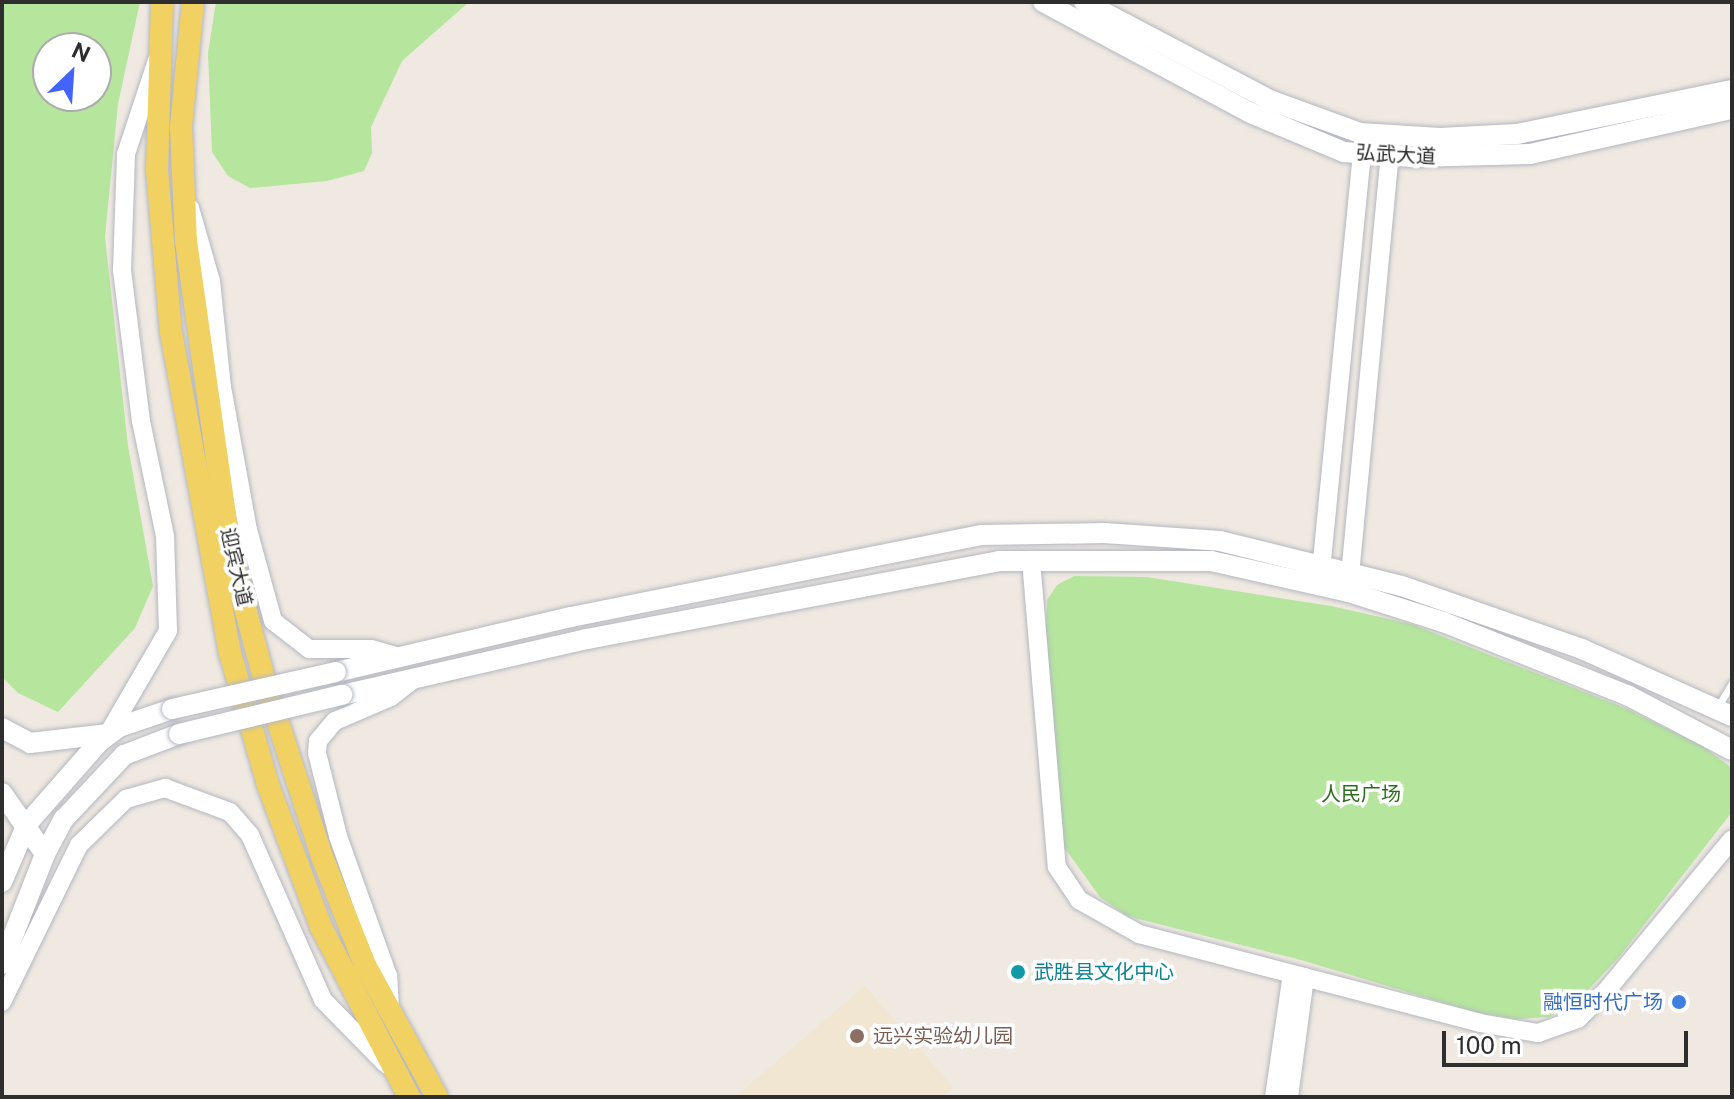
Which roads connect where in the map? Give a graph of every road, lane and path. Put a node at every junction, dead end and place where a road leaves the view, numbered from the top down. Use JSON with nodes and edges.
{"nodes":[{"id":1,"x":162,"y":2,"type":"edge"},
{"id":2,"x":193,"y":2,"type":"edge"},
{"id":3,"x":1043,"y":2,"type":"edge"},
{"id":4,"x":1084,"y":2,"type":"edge"},
{"id":5,"x":160,"y":54,"type":"junction"},
{"id":6,"x":1732,"y":90,"type":"edge"},
{"id":7,"x":1732,"y":109,"type":"edge"},
{"id":8,"x":1363,"y":144,"type":"junction"},
{"id":9,"x":1391,"y":146,"type":"junction"},
{"id":10,"x":183,"y":189,"type":"junction"},
{"id":11,"x":1031,"y":560,"type":"junction"},
{"id":12,"x":1321,"y":576,"type":"junction"},
{"id":13,"x":1350,"y":582,"type":"junction"},
{"id":14,"x":399,"y":657,"type":"junction"},
{"id":15,"x":416,"y":678,"type":"junction"},
{"id":16,"x":1732,"y":683,"type":"edge"},
{"id":17,"x":1724,"y":712,"type":"edge"},
{"id":18,"x":2,"y":728,"type":"edge"},
{"id":19,"x":108,"y":734,"type":"junction"},
{"id":20,"x":1732,"y":750,"type":"edge"},
{"id":21,"x":2,"y":793,"type":"edge"},
{"id":22,"x":27,"y":824,"type":"junction"},
{"id":23,"x":1732,"y":839,"type":"edge"},
{"id":24,"x":45,"y":854,"type":"junction"},
{"id":25,"x":2,"y":882,"type":"edge"},
{"id":26,"x":2,"y":964,"type":"edge"},
{"id":27,"x":1298,"y":976,"type":"junction"},
{"id":28,"x":2,"y":1002,"type":"edge"},
{"id":29,"x":391,"y":1013,"type":"junction"},
{"id":30,"x":395,"y":1075,"type":"junction"},
{"id":31,"x":409,"y":1097,"type":"edge"},
{"id":32,"x":437,"y":1097,"type":"edge"},
{"id":33,"x":1274,"y":1097,"type":"edge"},
{"id":34,"x":1289,"y":1097,"type":"edge"}],
"edges":[{"from":1,"to":5,"type":"main road","name":"迎宾大道"},
{"from":2,"to":10,"type":"main road","name":"迎宾大道"},
{"from":3,"to":8,"type":"main road","name":"弘武大道"},
{"from":4,"to":8,"type":"main road","name":"弘武大道"},
{"from":5,"to":19,"type":"street"},
{"from":5,"to":30,"type":"main road","name":"迎宾大道"},
{"from":6,"to":9,"type":"main road","name":"弘武大道"},
{"from":7,"to":9,"type":"main road","name":"弘武大道"},
{"from":8,"to":9,"type":"main road","name":"弘武大道"},
{"from":8,"to":12,"type":"street"},
{"from":9,"to":13,"type":"street"},
{"from":10,"to":14,"type":"street"},
{"from":10,"to":29,"type":"main road","name":"迎宾大道"},
{"from":11,"to":12,"type":"main road"},
{"from":11,"to":15,"type":"main road"},
{"from":11,"to":27,"type":"street"},
{"from":12,"to":13,"type":"main road"},
{"from":12,"to":14,"type":"main road"},
{"from":13,"to":17,"type":"main road"},
{"from":13,"to":20,"type":"main road"},
{"from":14,"to":19,"type":"main road","bridge":true},
{"from":15,"to":24,"type":"main road","bridge":true},
{"from":15,"to":29,"type":"street"},
{"from":16,"to":17,"type":"lane"},
{"from":18,"to":19,"type":"main road"},
{"from":19,"to":22,"type":"main road"},
{"from":21,"to":22,"type":"main road"},
{"from":22,"to":24,"type":"main road"},
{"from":22,"to":25,"type":"main road"},
{"from":23,"to":27,"type":"street"},
{"from":24,"to":26,"type":"main road"},
{"from":27,"to":33,"type":"street"},
{"from":27,"to":34,"type":"street"},
{"from":28,"to":30,"type":"street"},
{"from":29,"to":32,"type":"main road","name":"迎宾大道"},
{"from":30,"to":31,"type":"main road","name":"迎宾大道"}]}
